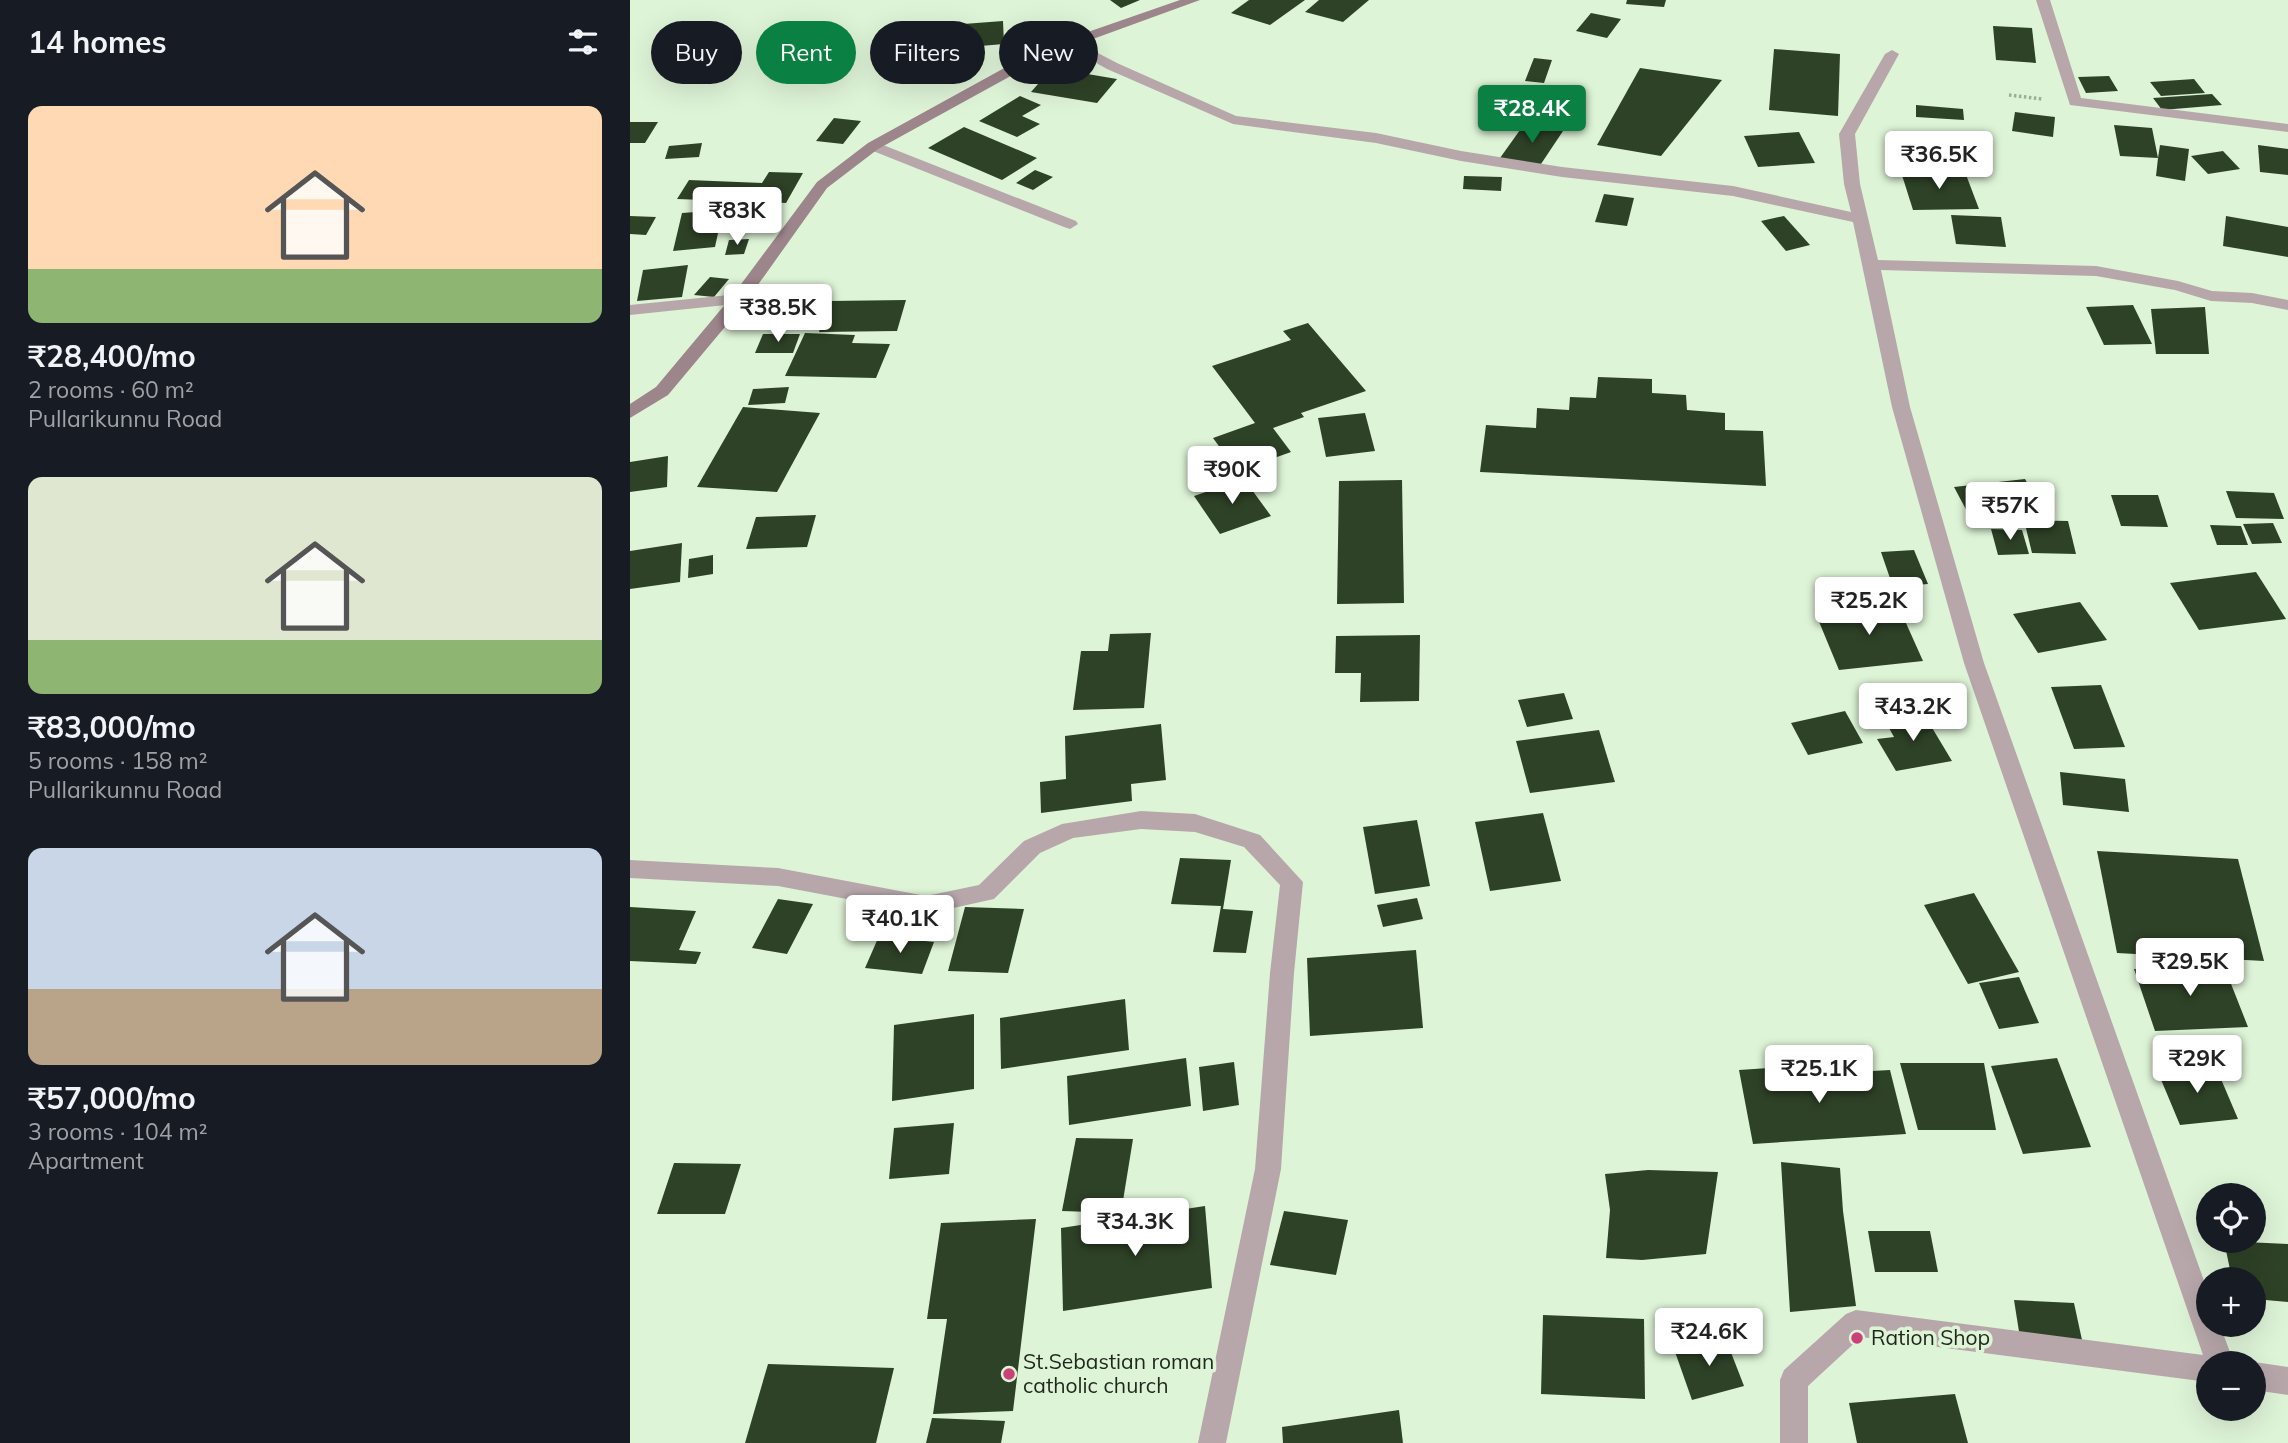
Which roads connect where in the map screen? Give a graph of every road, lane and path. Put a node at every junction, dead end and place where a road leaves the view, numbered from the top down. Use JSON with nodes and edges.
{"nodes":[{"id":1,"x":1193,"y":0,"type":"edge"},
{"id":2,"x":2043,"y":0,"type":"edge"},
{"id":3,"x":1098,"y":34,"type":"edge"},
{"id":4,"x":1892,"y":54,"type":"dead end"},
{"id":5,"x":1098,"y":58,"type":"edge"},
{"id":6,"x":999,"y":77,"type":"edge"},
{"id":7,"x":2288,"y":128,"type":"edge"},
{"id":8,"x":873,"y":146,"type":"junction"},
{"id":9,"x":1860,"y":219,"type":"junction"},
{"id":10,"x":1070,"y":224,"type":"dead end"},
{"id":11,"x":1871,"y":265,"type":"junction"},
{"id":12,"x":738,"y":299,"type":"junction"},
{"id":13,"x":2288,"y":305,"type":"edge"},
{"id":14,"x":630,"y":310,"type":"edge"},
{"id":15,"x":630,"y":412,"type":"edge"},
{"id":16,"x":630,"y":869,"type":"edge"},
{"id":17,"x":2216,"y":1351,"type":"edge"},
{"id":18,"x":2196,"y":1367,"type":"edge"},
{"id":19,"x":2266,"y":1378,"type":"edge"},
{"id":20,"x":2288,"y":1381,"type":"edge"},
{"id":21,"x":1212,"y":1443,"type":"edge"},
{"id":22,"x":1794,"y":1443,"type":"edge"}],
"edges":[{"from":1,"to":3,"type":"main road"},
{"from":2,"to":7,"type":"street"},
{"from":4,"to":9,"type":"street"},
{"from":5,"to":9,"type":"street"},
{"from":6,"to":8,"type":"main road"},
{"from":8,"to":10,"type":"street"},
{"from":8,"to":12,"type":"main road"},
{"from":9,"to":11,"type":"street"},
{"from":11,"to":13,"type":"street"},
{"from":11,"to":17,"type":"street"},
{"from":12,"to":14,"type":"street"},
{"from":12,"to":15,"type":"main road"},
{"from":16,"to":21,"type":"street"},
{"from":18,"to":22,"type":"street"},
{"from":19,"to":20,"type":"street"}]}
